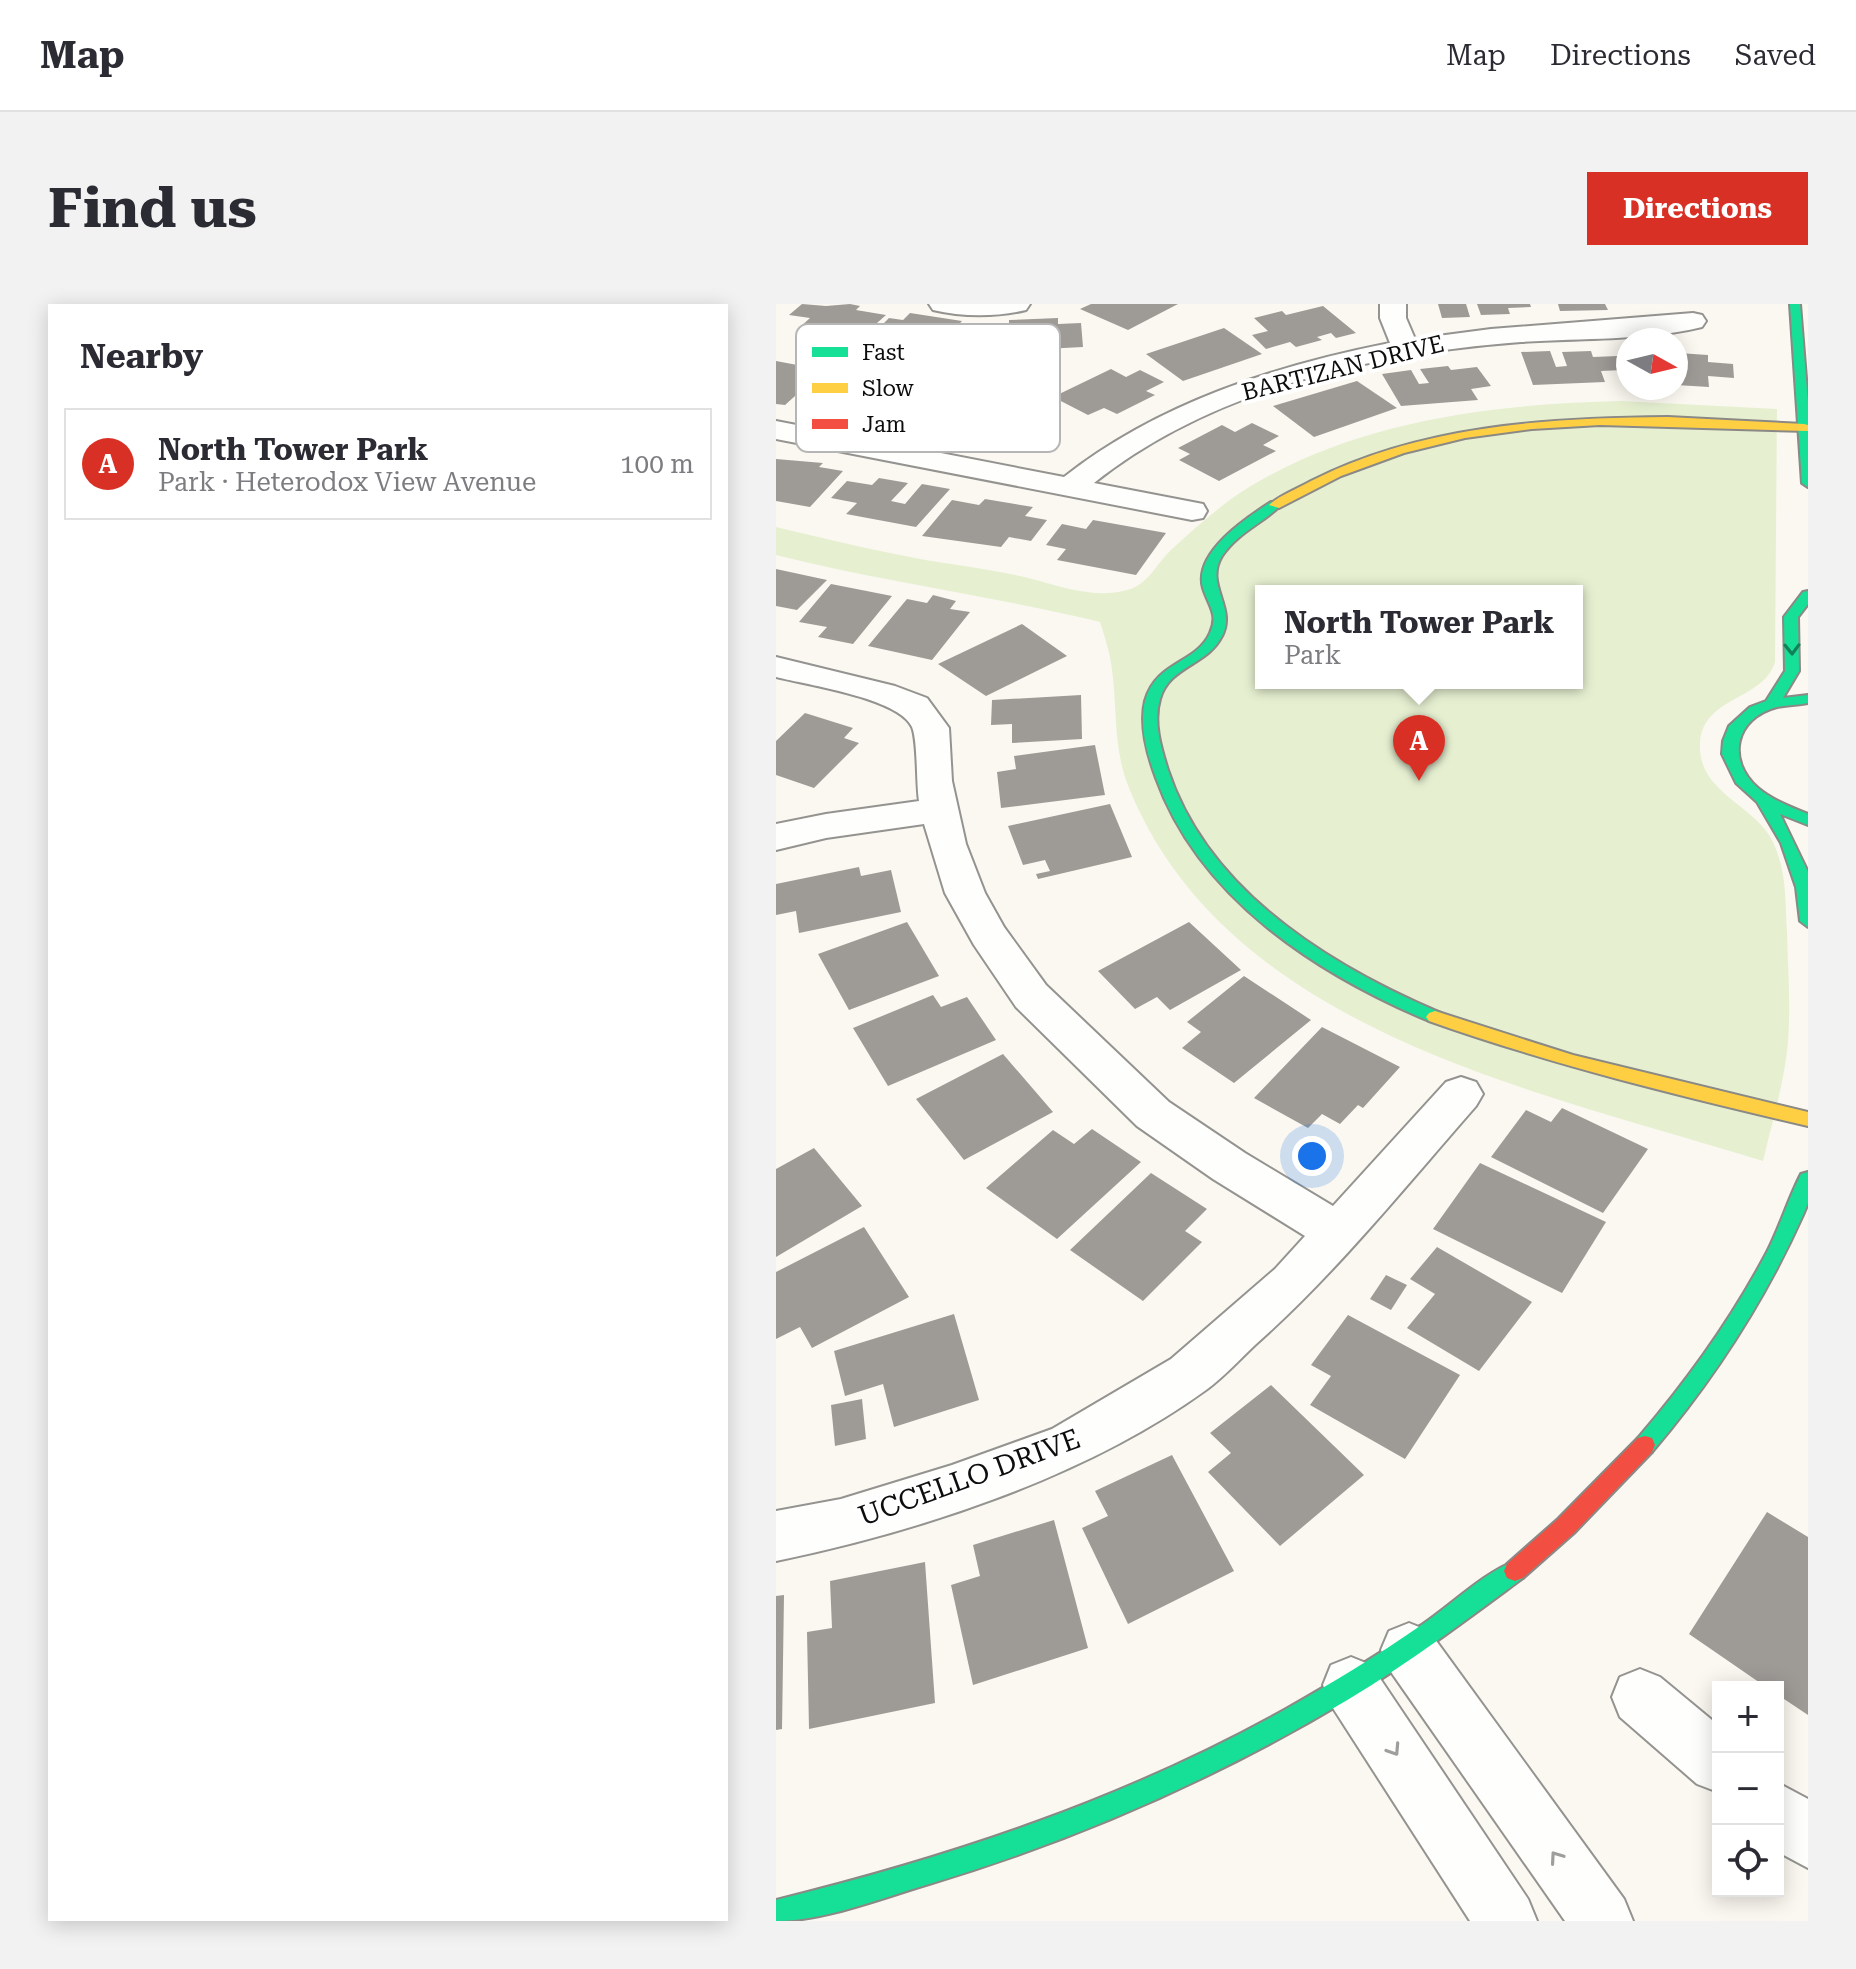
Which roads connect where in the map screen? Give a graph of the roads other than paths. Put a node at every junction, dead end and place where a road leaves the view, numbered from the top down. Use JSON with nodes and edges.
{"nodes":[{"id":1,"x":942,"y":304,"type":"edge"},
{"id":2,"x":1016,"y":304,"type":"edge"},
{"id":3,"x":1393,"y":304,"type":"edge"},
{"id":4,"x":1795,"y":304,"type":"edge"},
{"id":5,"x":1693,"y":321,"type":"dead end"},
{"id":6,"x":1406,"y":348,"type":"junction"},
{"id":7,"x":1804,"y":428,"type":"junction"},
{"id":8,"x":776,"y":430,"type":"edge"},
{"id":9,"x":796,"y":434,"type":"edge"},
{"id":10,"x":885,"y":452,"type":"edge"},
{"id":11,"x":1808,"y":483,"type":"edge"},
{"id":12,"x":1067,"y":489,"type":"junction"},
{"id":13,"x":1192,"y":511,"type":"dead end"},
{"id":14,"x":1808,"y":595,"type":"edge"},
{"id":15,"x":776,"y":667,"type":"edge"},
{"id":16,"x":1808,"y":699,"type":"edge"},
{"id":17,"x":1772,"y":703,"type":"junction"},
{"id":18,"x":1764,"y":801,"type":"junction"},
{"id":19,"x":940,"y":810,"type":"junction"},
{"id":20,"x":1808,"y":820,"type":"edge"},
{"id":21,"x":776,"y":837,"type":"edge"},
{"id":22,"x":1808,"y":921,"type":"edge"},
{"id":23,"x":1461,"y":1094,"type":"dead end"},
{"id":24,"x":1808,"y":1119,"type":"edge"},
{"id":25,"x":1808,"y":1179,"type":"edge"},
{"id":26,"x":1339,"y":1233,"type":"junction"},
{"id":27,"x":776,"y":1536,"type":"edge"},
{"id":28,"x":1409,"y":1650,"type":"junction"},
{"id":29,"x":1351,"y":1685,"type":"junction"},
{"id":30,"x":1640,"y":1697,"type":"dead end"},
{"id":31,"x":1712,"y":1758,"type":"edge"},
{"id":32,"x":1784,"y":1818,"type":"edge"},
{"id":33,"x":1808,"y":1838,"type":"edge"},
{"id":34,"x":776,"y":1913,"type":"edge"},
{"id":35,"x":1506,"y":1921,"type":"edge"},
{"id":36,"x":1602,"y":1921,"type":"edge"}],
"edges":[{"from":1,"to":2,"type":"street"},
{"from":3,"to":6,"type":"street"},
{"from":4,"to":7,"type":"street"},
{"from":5,"to":6,"type":"street","name":"BARTIZAN DRIVE"},
{"from":6,"to":12,"type":"street","name":"BARTIZAN DRIVE"},
{"from":7,"to":11,"type":"street"},
{"from":7,"to":24,"type":"street"},
{"from":8,"to":9,"type":"street"},
{"from":10,"to":12,"type":"street"},
{"from":12,"to":13,"type":"street"},
{"from":14,"to":17,"type":"street","one_way":true},
{"from":15,"to":19,"type":"street"},
{"from":16,"to":17,"type":"street"},
{"from":17,"to":18,"type":"street"},
{"from":18,"to":20,"type":"street"},
{"from":18,"to":22,"type":"street"},
{"from":19,"to":21,"type":"street"},
{"from":19,"to":26,"type":"street"},
{"from":23,"to":26,"type":"street","name":"UCCELLO DRIVE"},
{"from":25,"to":28,"type":"street"},
{"from":26,"to":27,"type":"street","name":"UCCELLO DRIVE"},
{"from":28,"to":29,"type":"street"},
{"from":36,"to":28,"type":"street","one_way":true},
{"from":29,"to":34,"type":"street"},
{"from":29,"to":35,"type":"street","one_way":true},
{"from":30,"to":31,"type":"street"},
{"from":32,"to":33,"type":"street"}]}
